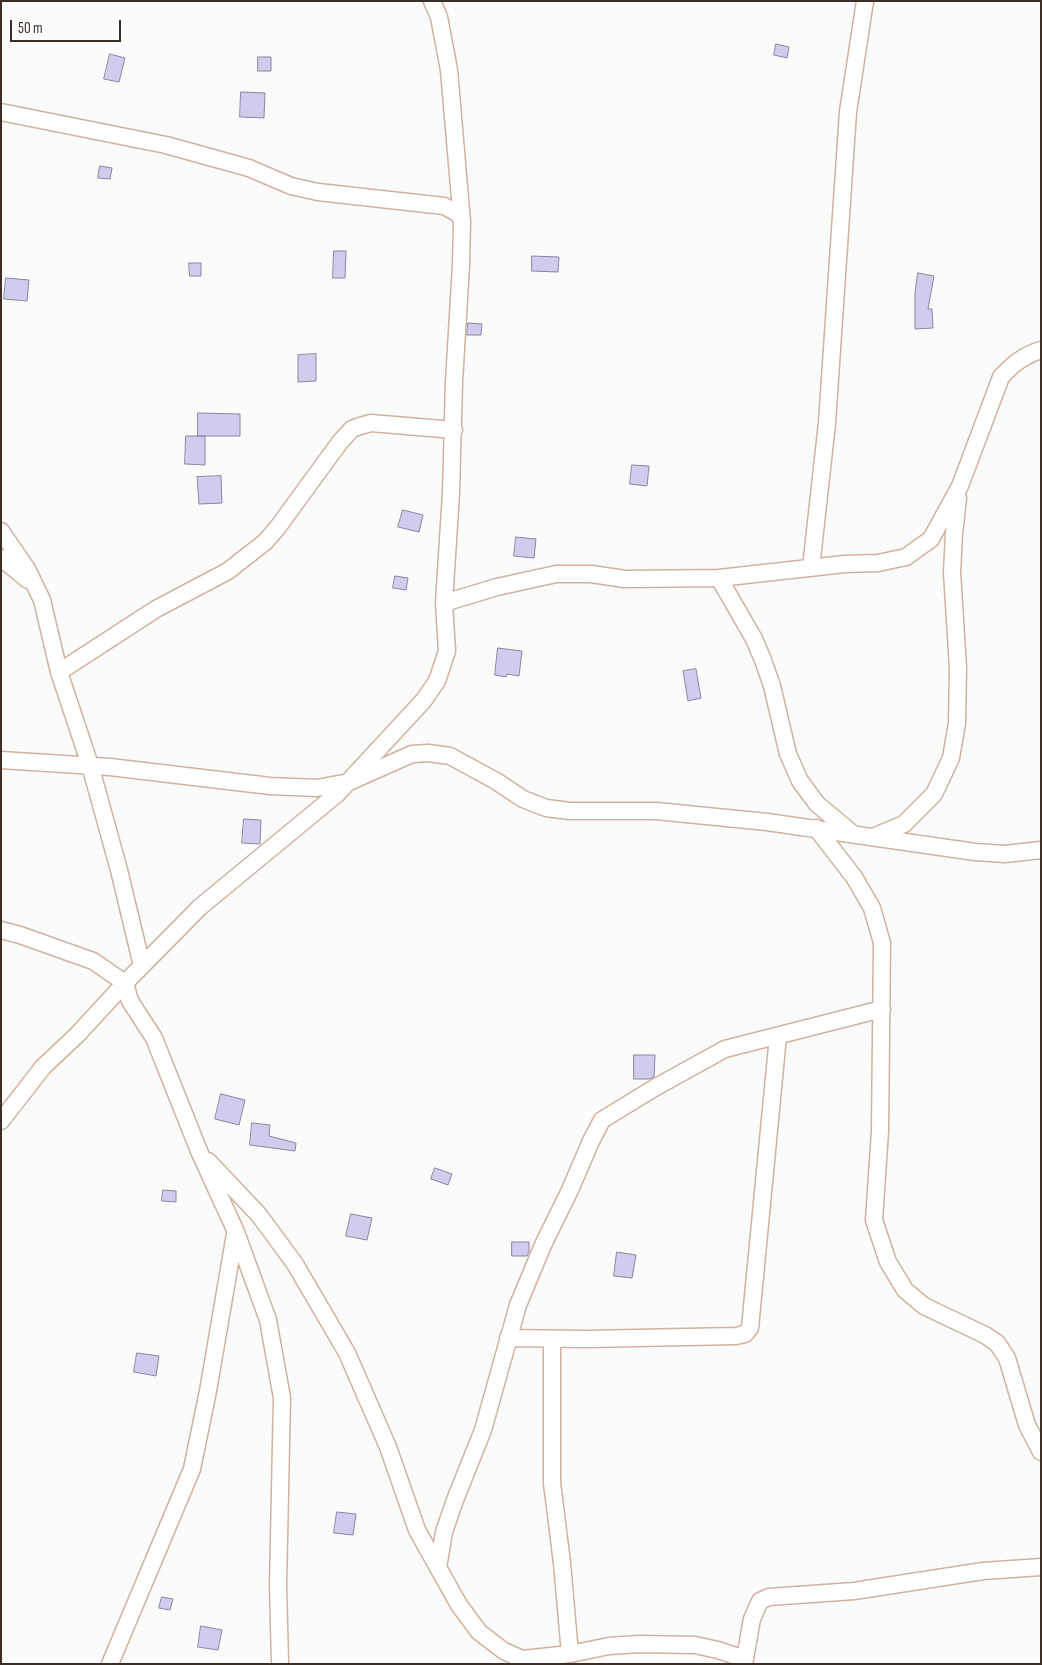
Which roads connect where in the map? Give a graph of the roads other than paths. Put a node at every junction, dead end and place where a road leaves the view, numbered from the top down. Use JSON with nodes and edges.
{"nodes":[{"id":1,"x":432,"y":1,"type":"edge"},
{"id":2,"x":865,"y":1,"type":"edge"},
{"id":3,"x":1,"y":112,"type":"edge"},
{"id":4,"x":462,"y":222,"type":"junction"},
{"id":5,"x":1041,"y":350,"type":"edge"},
{"id":6,"x":454,"y":430,"type":"junction"},
{"id":7,"x":960,"y":486,"type":"junction"},
{"id":8,"x":1,"y":531,"type":"edge"},
{"id":9,"x":1,"y":558,"type":"edge"},
{"id":10,"x":811,"y":568,"type":"junction"},
{"id":11,"x":719,"y":578,"type":"junction"},
{"id":12,"x":35,"y":587,"type":"junction"},
{"id":13,"x":444,"y":603,"type":"junction"},
{"id":14,"x":59,"y":672,"type":"junction"},
{"id":15,"x":1,"y":760,"type":"edge"},
{"id":16,"x":90,"y":765,"type":"junction"},
{"id":17,"x":348,"y":782,"type":"junction"},
{"id":18,"x":816,"y":828,"type":"junction"},
{"id":19,"x":854,"y":835,"type":"junction"},
{"id":20,"x":871,"y":838,"type":"junction"},
{"id":21,"x":1041,"y":850,"type":"edge"},
{"id":22,"x":1,"y":930,"type":"edge"},
{"id":23,"x":142,"y":966,"type":"junction"},
{"id":24,"x":125,"y":983,"type":"junction"},
{"id":25,"x":882,"y":1009,"type":"junction"},
{"id":26,"x":778,"y":1036,"type":"junction"},
{"id":27,"x":1,"y":1121,"type":"edge"},
{"id":28,"x":199,"y":1151,"type":"junction"},
{"id":29,"x":236,"y":1232,"type":"junction"},
{"id":30,"x":508,"y":1338,"type":"junction"},
{"id":31,"x":552,"y":1339,"type":"junction"},
{"id":32,"x":1041,"y":1452,"type":"edge"},
{"id":33,"x":1041,"y":1567,"type":"edge"},
{"id":34,"x":438,"y":1568,"type":"junction"},
{"id":35,"x":570,"y":1654,"type":"junction"},
{"id":36,"x":588,"y":1657,"type":"edge"},
{"id":37,"x":744,"y":1662,"type":"edge"},
{"id":38,"x":110,"y":1664,"type":"edge"},
{"id":39,"x":280,"y":1664,"type":"edge"}],
"edges":[{"from":1,"to":4,"type":"street"},
{"from":2,"to":10,"type":"street"},
{"from":3,"to":4,"type":"street"},
{"from":4,"to":6,"type":"street"},
{"from":5,"to":7,"type":"street"},
{"from":6,"to":13,"type":"street"},
{"from":6,"to":14,"type":"street"},
{"from":7,"to":10,"type":"street"},
{"from":7,"to":20,"type":"street"},
{"from":8,"to":12,"type":"street"},
{"from":9,"to":12,"type":"street"},
{"from":10,"to":11,"type":"street"},
{"from":11,"to":13,"type":"street"},
{"from":11,"to":19,"type":"street"},
{"from":12,"to":14,"type":"street"},
{"from":13,"to":17,"type":"street"},
{"from":14,"to":16,"type":"street"},
{"from":15,"to":16,"type":"street"},
{"from":16,"to":17,"type":"street"},
{"from":16,"to":23,"type":"street"},
{"from":17,"to":18,"type":"street"},
{"from":17,"to":23,"type":"street"},
{"from":18,"to":19,"type":"street"},
{"from":18,"to":25,"type":"street"},
{"from":19,"to":20,"type":"street"},
{"from":20,"to":21,"type":"street"},
{"from":22,"to":24,"type":"street"},
{"from":23,"to":24,"type":"street"},
{"from":24,"to":27,"type":"street"},
{"from":24,"to":28,"type":"street"},
{"from":25,"to":26,"type":"street"},
{"from":25,"to":32,"type":"street"},
{"from":26,"to":30,"type":"street"},
{"from":26,"to":31,"type":"street"},
{"from":28,"to":29,"type":"street"},
{"from":28,"to":34,"type":"street"},
{"from":29,"to":38,"type":"street"},
{"from":29,"to":39,"type":"street"},
{"from":30,"to":31,"type":"street"},
{"from":30,"to":34,"type":"street"},
{"from":31,"to":35,"type":"street"},
{"from":33,"to":37,"type":"street"},
{"from":34,"to":35,"type":"street"},
{"from":35,"to":36,"type":"street"},
{"from":36,"to":37,"type":"street"}]}
